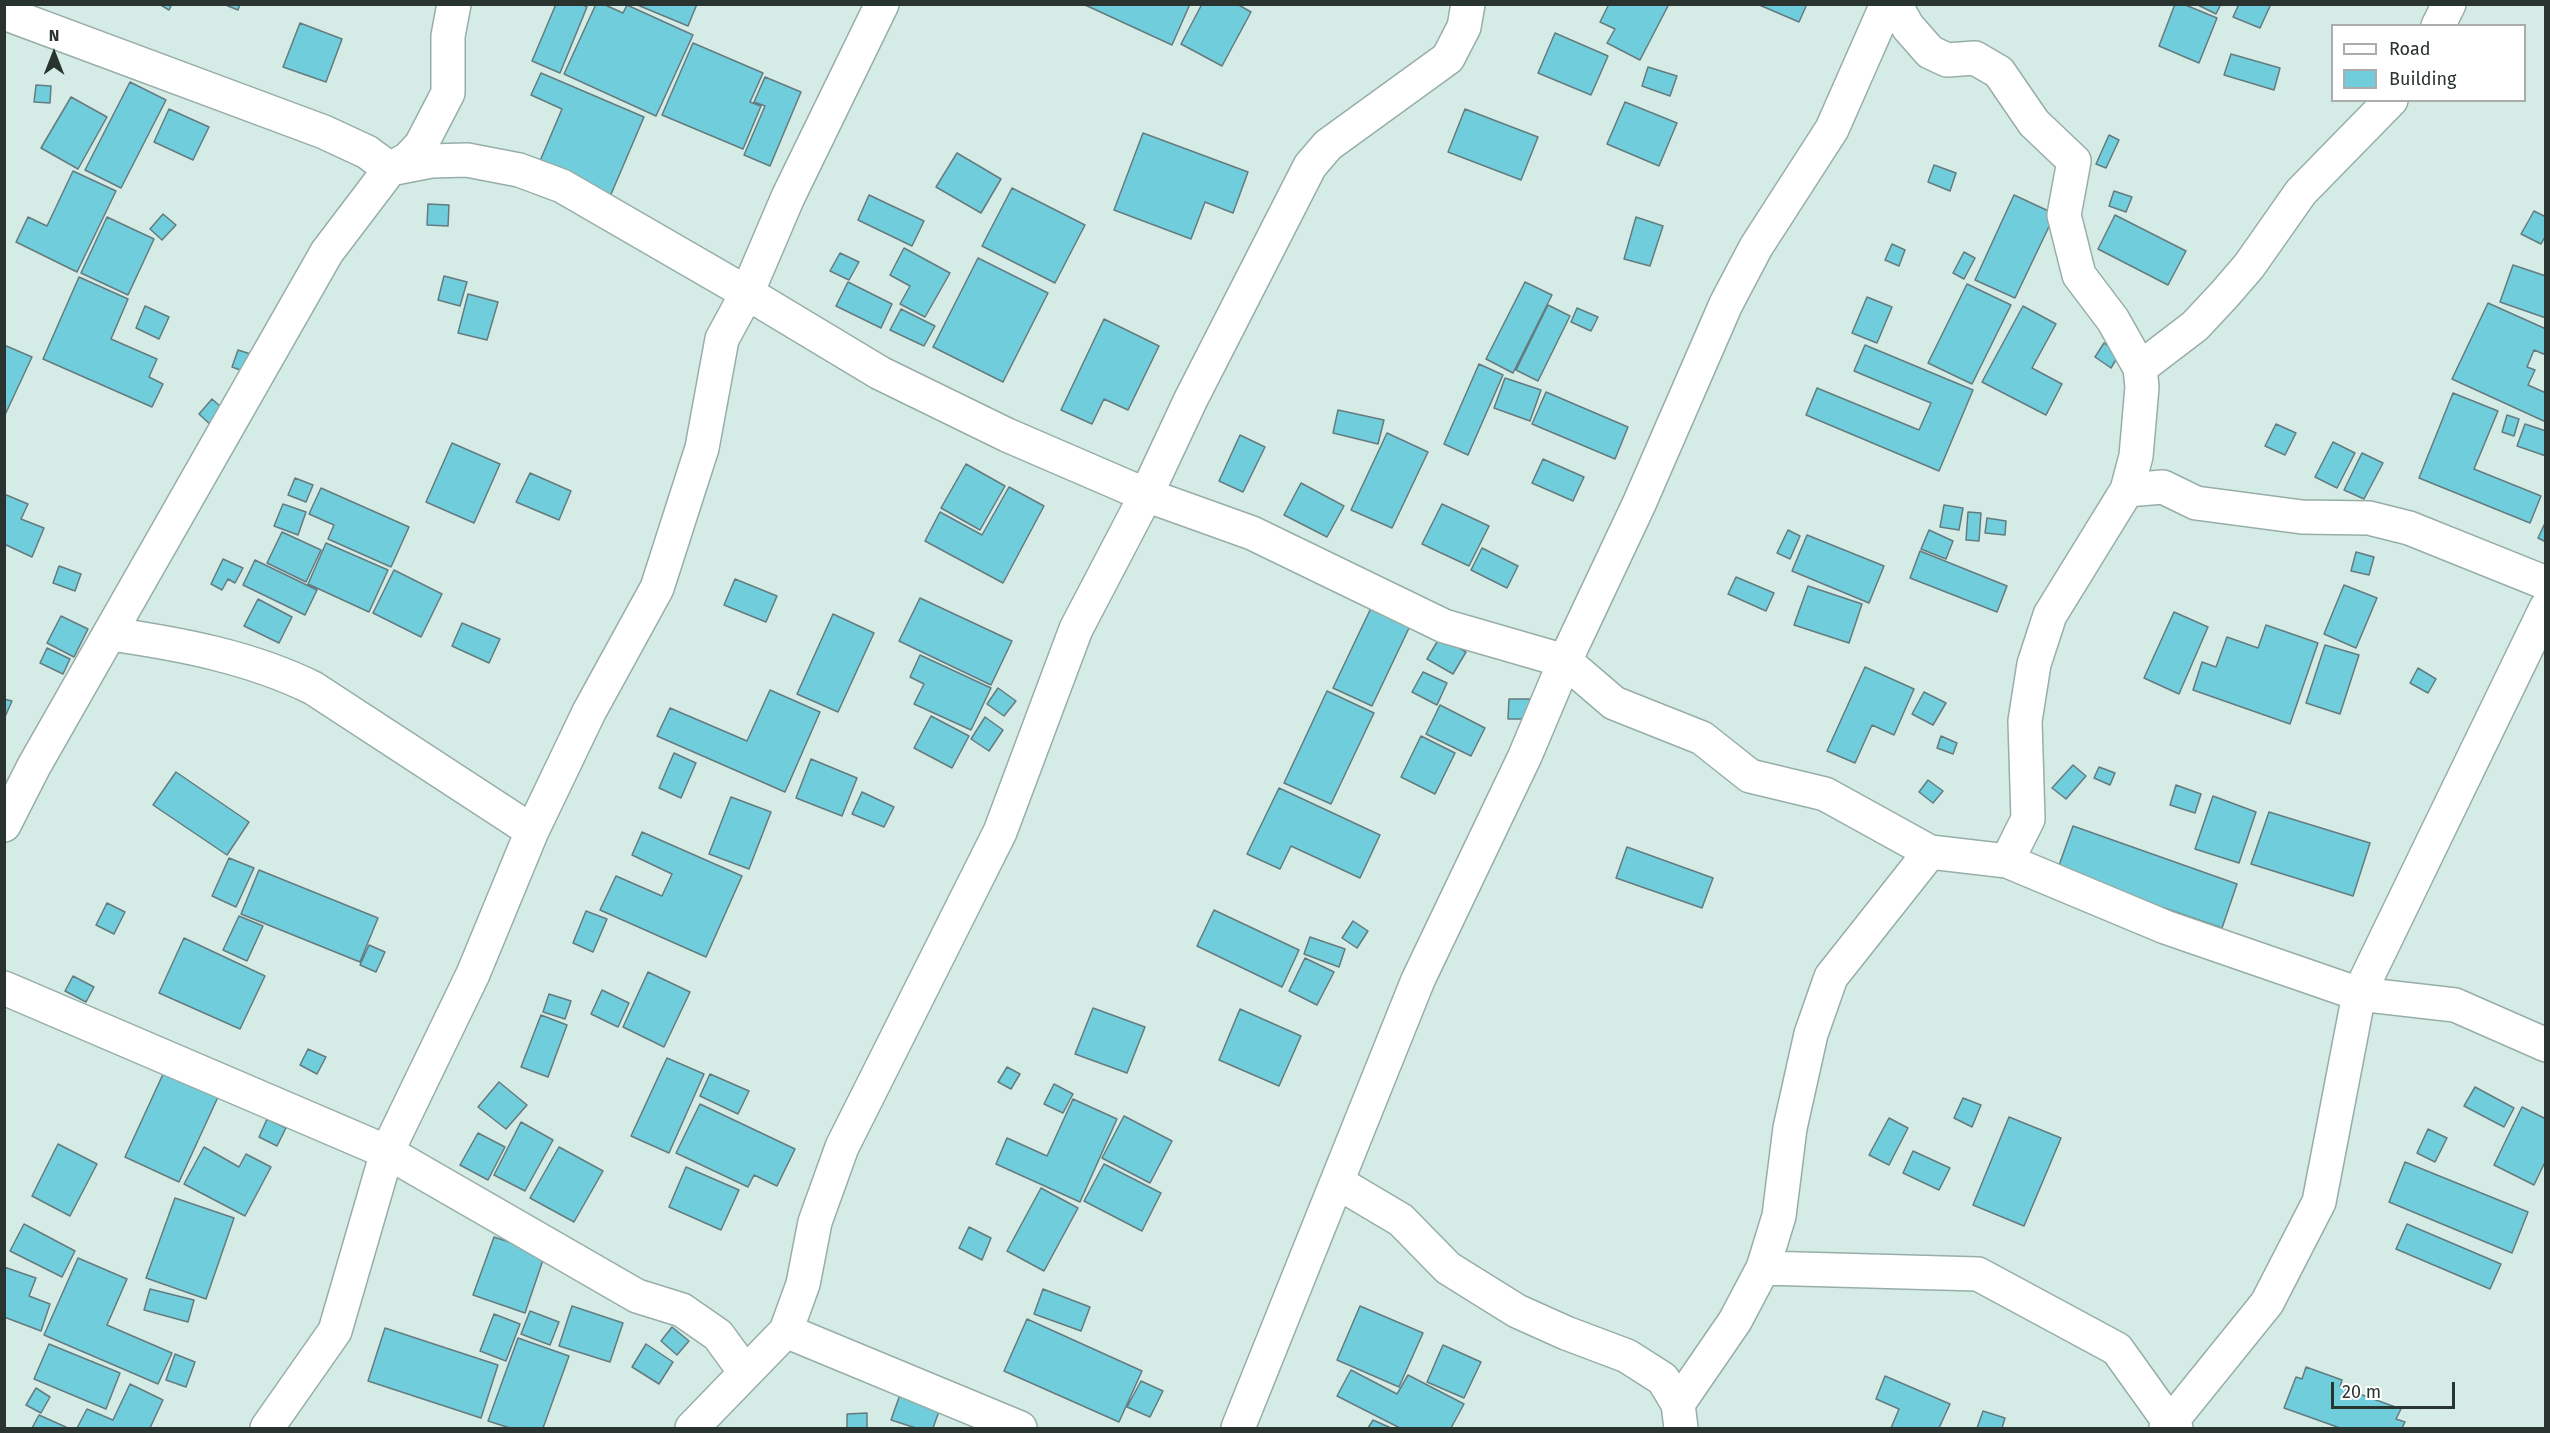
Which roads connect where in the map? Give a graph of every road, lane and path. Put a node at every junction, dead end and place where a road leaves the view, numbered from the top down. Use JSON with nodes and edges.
{"nodes":[{"id":1,"x":453,"y":4,"type":"edge"},
{"id":2,"x":882,"y":4,"type":"edge"},
{"id":3,"x":1468,"y":4,"type":"edge"},
{"id":4,"x":1887,"y":4,"type":"edge"},
{"id":5,"x":1895,"y":4,"type":"edge"},
{"id":6,"x":2449,"y":4,"type":"edge"},
{"id":7,"x":4,"y":13,"type":"edge"},
{"id":8,"x":2439,"y":24,"type":"edge"},
{"id":9,"x":2389,"y":102,"type":"edge"},
{"id":10,"x":390,"y":169,"type":"junction"},
{"id":11,"x":747,"y":293,"type":"junction"},
{"id":12,"x":2140,"y":368,"type":"junction"},
{"id":13,"x":2127,"y":490,"type":"junction"},
{"id":14,"x":1146,"y":495,"type":"junction"},
{"id":15,"x":2546,"y":583,"type":"edge"},
{"id":16,"x":2546,"y":608,"type":"edge"},
{"id":17,"x":111,"y":634,"type":"junction"},
{"id":18,"x":1565,"y":661,"type":"junction"},
{"id":19,"x":4,"y":825,"type":"edge"},
{"id":20,"x":532,"y":831,"type":"junction"},
{"id":21,"x":1930,"y":852,"type":"junction"},
{"id":22,"x":2007,"y":861,"type":"junction"},
{"id":23,"x":4,"y":988,"type":"edge"},
{"id":24,"x":2359,"y":994,"type":"junction"},
{"id":25,"x":2546,"y":1045,"type":"edge"},
{"id":26,"x":387,"y":1152,"type":"junction"},
{"id":27,"x":1338,"y":1182,"type":"junction"},
{"id":28,"x":1763,"y":1268,"type":"junction"},
{"id":29,"x":786,"y":1331,"type":"junction"},
{"id":30,"x":745,"y":1372,"type":"junction"},
{"id":31,"x":1680,"y":1416,"type":"edge"},
{"id":32,"x":2171,"y":1427,"type":"edge"},
{"id":33,"x":267,"y":1428,"type":"edge"},
{"id":34,"x":692,"y":1428,"type":"edge"},
{"id":35,"x":1020,"y":1428,"type":"edge"},
{"id":36,"x":1238,"y":1428,"type":"edge"}],
"edges":[{"from":1,"to":10,"type":"street"},
{"from":2,"to":11,"type":"street"},
{"from":3,"to":14,"type":"street"},
{"from":4,"to":18,"type":"street"},
{"from":5,"to":12,"type":"street"},
{"from":6,"to":8,"type":"street"},
{"from":7,"to":10,"type":"street"},
{"from":9,"to":12,"type":"street"},
{"from":10,"to":11,"type":"street"},
{"from":10,"to":17,"type":"street"},
{"from":11,"to":14,"type":"street"},
{"from":11,"to":20,"type":"street"},
{"from":12,"to":13,"type":"street"},
{"from":13,"to":15,"type":"street"},
{"from":13,"to":22,"type":"street"},
{"from":14,"to":18,"type":"street"},
{"from":14,"to":29,"type":"street"},
{"from":16,"to":24,"type":"street"},
{"from":17,"to":19,"type":"street"},
{"from":17,"to":20,"type":"street"},
{"from":18,"to":21,"type":"street"},
{"from":18,"to":27,"type":"street"},
{"from":20,"to":26,"type":"street"},
{"from":21,"to":22,"type":"street"},
{"from":21,"to":28,"type":"street"},
{"from":22,"to":24,"type":"street"},
{"from":23,"to":26,"type":"street"},
{"from":24,"to":25,"type":"street"},
{"from":24,"to":32,"type":"street"},
{"from":26,"to":30,"type":"street"},
{"from":26,"to":33,"type":"street"},
{"from":27,"to":31,"type":"street"},
{"from":27,"to":36,"type":"street"},
{"from":28,"to":31,"type":"street"},
{"from":28,"to":32,"type":"street"},
{"from":29,"to":30,"type":"street"},
{"from":29,"to":35,"type":"street"},
{"from":30,"to":34,"type":"street"}]}
